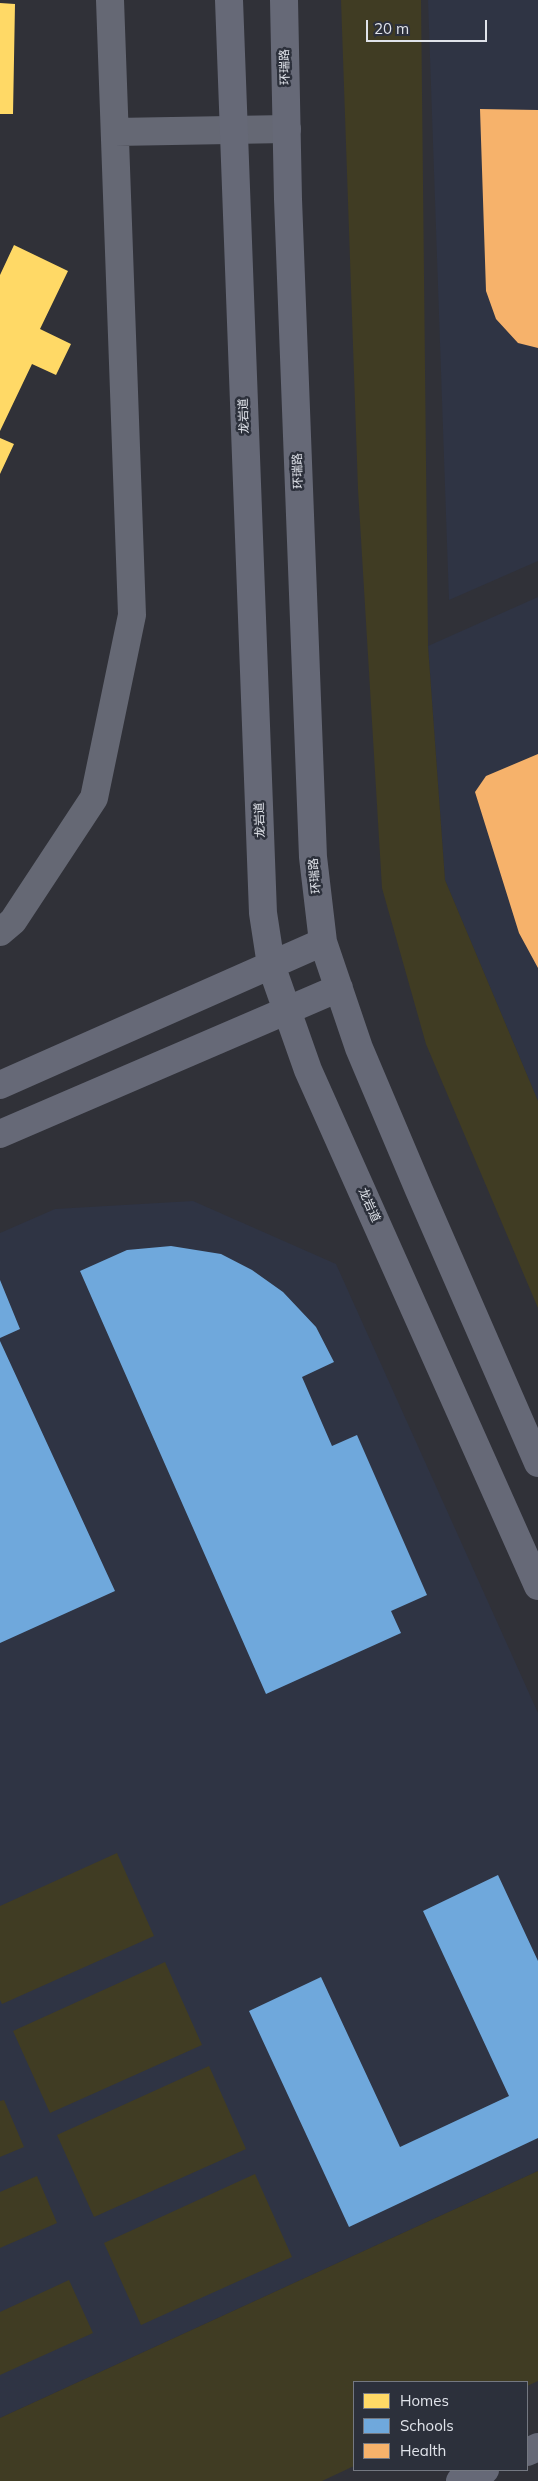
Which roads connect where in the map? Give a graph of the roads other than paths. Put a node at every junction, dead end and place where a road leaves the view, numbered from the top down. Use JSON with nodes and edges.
{"nodes":[{"id":1,"x":110,"y":0,"type":"edge"},
{"id":2,"x":228,"y":0,"type":"edge"},
{"id":3,"x":284,"y":0,"type":"edge"},
{"id":4,"x":287,"y":129,"type":"junction"},
{"id":5,"x":234,"y":130,"type":"junction"},
{"id":6,"x":115,"y":132,"type":"junction"},
{"id":7,"x":0,"y":932,"type":"edge"},
{"id":8,"x":323,"y":942,"type":"junction"},
{"id":9,"x":271,"y":964,"type":"junction"},
{"id":10,"x":339,"y":988,"type":"junction"},
{"id":11,"x":287,"y":1010,"type":"junction"},
{"id":12,"x":0,"y":1085,"type":"edge"},
{"id":13,"x":0,"y":1134,"type":"edge"},
{"id":14,"x":538,"y":1463,"type":"edge"},
{"id":15,"x":538,"y":1586,"type":"edge"},
{"id":16,"x":484,"y":2471,"type":"edge"},
{"id":17,"x":460,"y":2481,"type":"edge"}],
"edges":[{"from":1,"to":6,"type":"lane"},
{"from":2,"to":5,"type":"main road","name":"龙岩道"},
{"from":3,"to":4,"type":"main road","name":"环瑞路"},
{"from":4,"to":5,"type":"lane"},
{"from":4,"to":8,"type":"main road","name":"环瑞路"},
{"from":5,"to":6,"type":"lane"},
{"from":5,"to":9,"type":"main road","name":"龙岩道"},
{"from":6,"to":7,"type":"lane"},
{"from":8,"to":9,"type":"main road"},
{"from":8,"to":10,"type":"main road","name":"环瑞路"},
{"from":9,"to":11,"type":"main road","name":"龙岩道"},
{"from":9,"to":12,"type":"main road"},
{"from":10,"to":11,"type":"main road"},
{"from":10,"to":14,"type":"main road"},
{"from":11,"to":13,"type":"main road"},
{"from":11,"to":15,"type":"main road","name":"龙岩道"},
{"from":16,"to":17,"type":"main road"}]}
